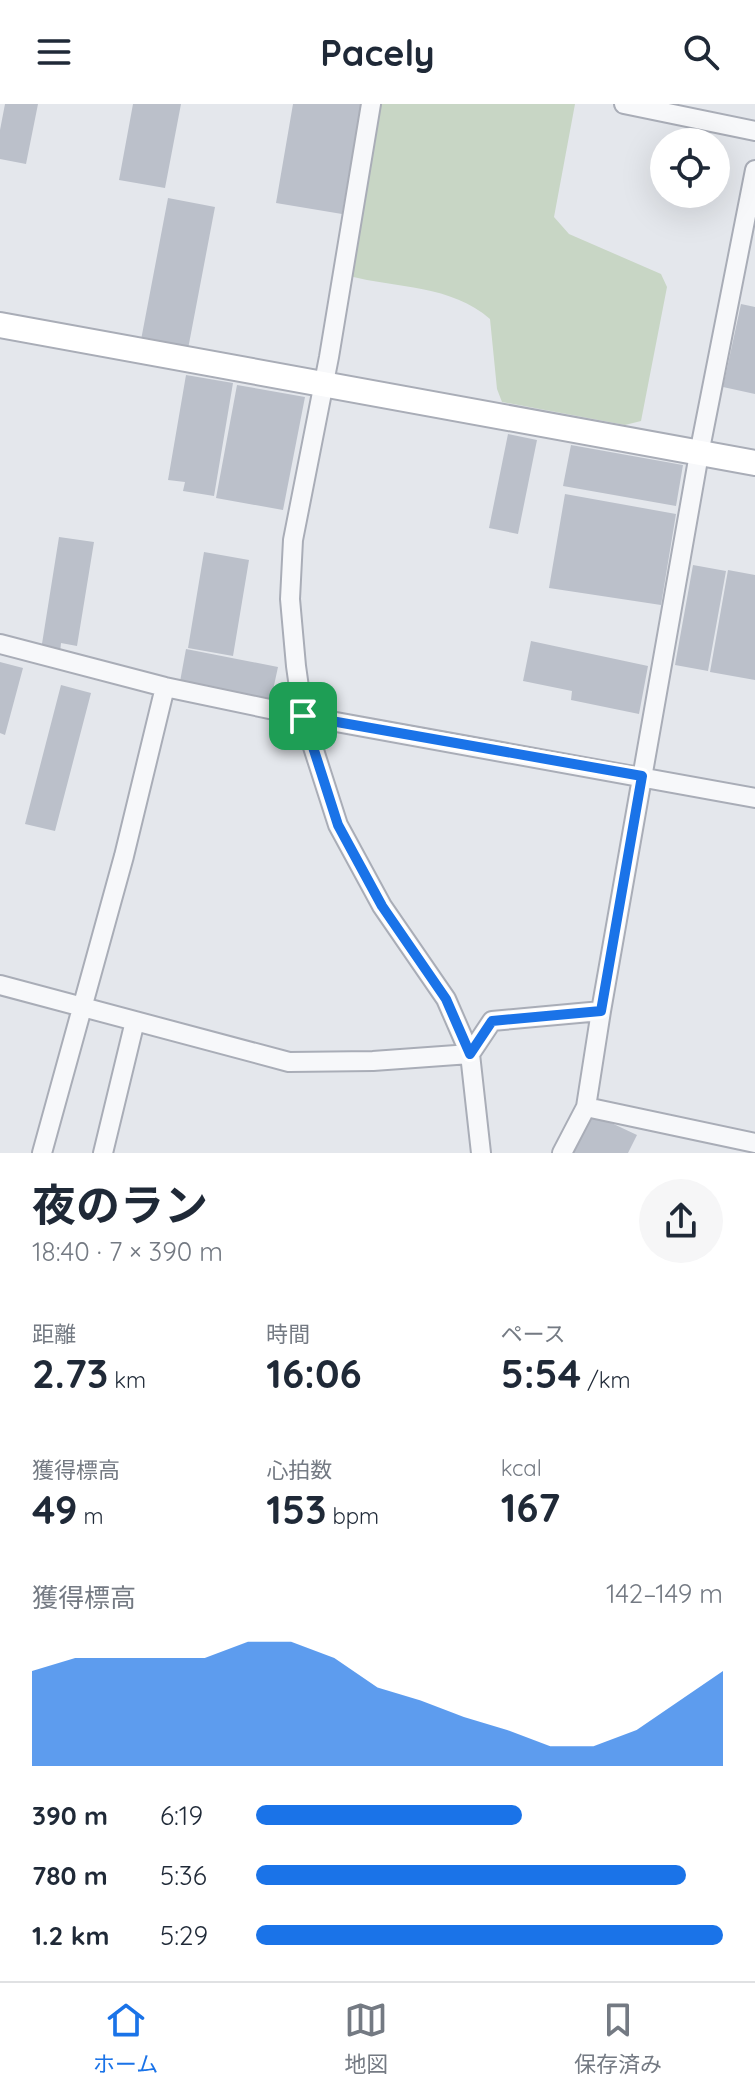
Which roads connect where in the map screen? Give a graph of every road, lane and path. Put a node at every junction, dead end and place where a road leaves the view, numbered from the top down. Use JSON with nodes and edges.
{"nodes":[{"id":1,"x":371,"y":104,"type":"edge"},
{"id":2,"x":624,"y":104,"type":"edge"},
{"id":3,"x":755,"y":131,"type":"edge"},
{"id":4,"x":755,"y":170,"type":"edge"},
{"id":5,"x":0,"y":325,"type":"edge"},
{"id":6,"x":324,"y":385,"type":"junction"},
{"id":7,"x":699,"y":454,"type":"junction"},
{"id":8,"x":755,"y":463,"type":"edge"},
{"id":9,"x":0,"y":644,"type":"edge"},
{"id":10,"x":165,"y":687,"type":"junction"},
{"id":11,"x":303,"y":716,"type":"junction"},
{"id":12,"x":642,"y":776,"type":"junction"},
{"id":13,"x":755,"y":798,"type":"edge"},
{"id":14,"x":0,"y":985,"type":"edge"},
{"id":15,"x":82,"y":1007,"type":"junction"},
{"id":16,"x":601,"y":1011,"type":"junction"},
{"id":17,"x":135,"y":1021,"type":"junction"},
{"id":18,"x":470,"y":1054,"type":"junction"},
{"id":19,"x":586,"y":1107,"type":"junction"},
{"id":20,"x":755,"y":1143,"type":"edge"},
{"id":21,"x":42,"y":1153,"type":"edge"},
{"id":22,"x":103,"y":1153,"type":"edge"},
{"id":23,"x":481,"y":1153,"type":"edge"},
{"id":24,"x":562,"y":1153,"type":"edge"}],
"edges":[{"from":1,"to":6,"type":"street"},
{"from":2,"to":3,"type":"street"},
{"from":4,"to":7,"type":"street"},
{"from":5,"to":6,"type":"street"},
{"from":6,"to":7,"type":"street"},
{"from":6,"to":11,"type":"street"},
{"from":7,"to":8,"type":"street"},
{"from":7,"to":12,"type":"street"},
{"from":9,"to":10,"type":"street"},
{"from":10,"to":11,"type":"street"},
{"from":10,"to":15,"type":"street"},
{"from":11,"to":12,"type":"street"},
{"from":11,"to":18,"type":"street"},
{"from":12,"to":13,"type":"street"},
{"from":12,"to":16,"type":"street"},
{"from":14,"to":15,"type":"street"},
{"from":15,"to":17,"type":"street"},
{"from":15,"to":21,"type":"street"},
{"from":16,"to":18,"type":"street"},
{"from":16,"to":19,"type":"street"},
{"from":17,"to":18,"type":"street"},
{"from":17,"to":22,"type":"street"},
{"from":18,"to":23,"type":"street"},
{"from":19,"to":20,"type":"street"},
{"from":19,"to":24,"type":"street"}]}
